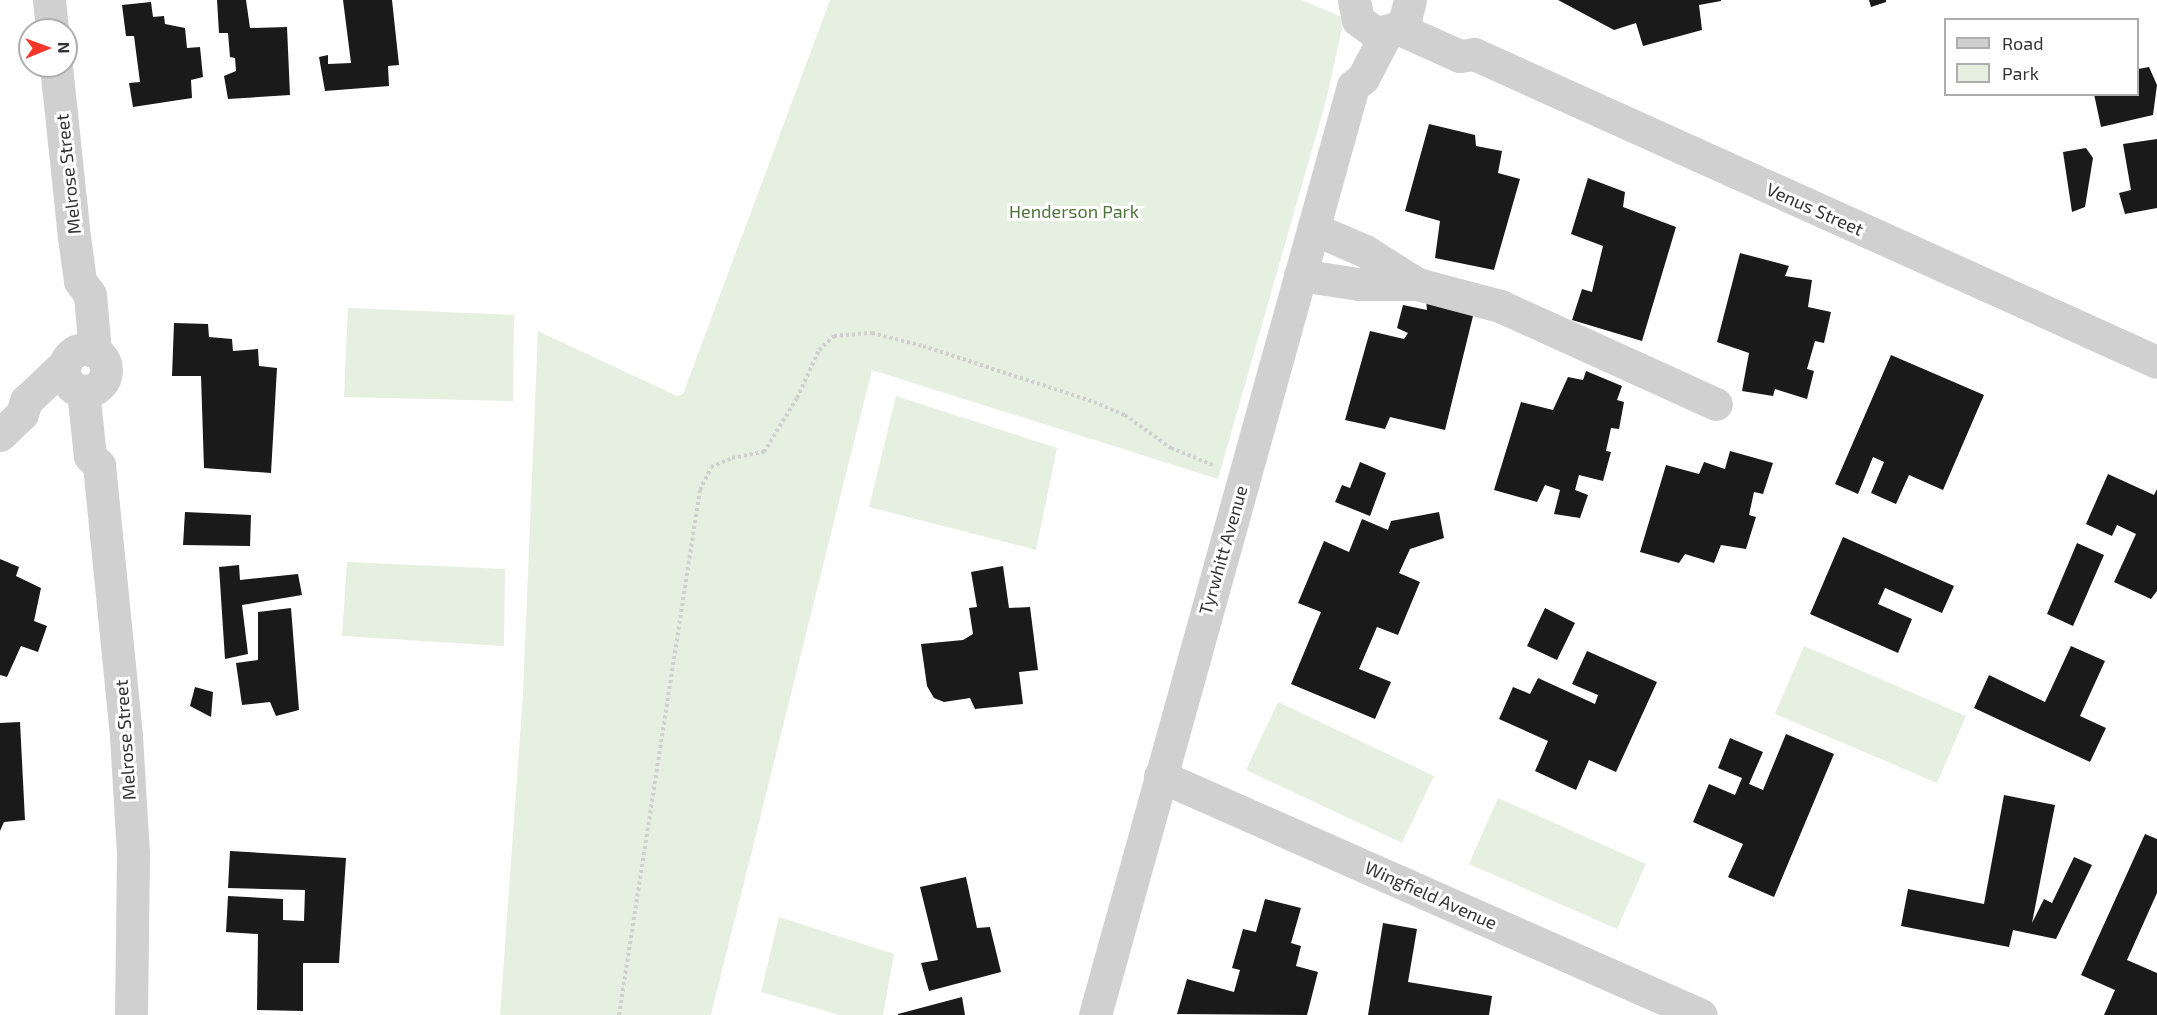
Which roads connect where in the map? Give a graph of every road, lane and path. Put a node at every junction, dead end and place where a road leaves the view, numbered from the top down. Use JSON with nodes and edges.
{"nodes":[{"id":1,"x":49,"y":0,"type":"edge"},
{"id":2,"x":1375,"y":13,"type":"edge"},
{"id":3,"x":51,"y":18,"type":"edge"},
{"id":4,"x":57,"y":78,"type":"edge"},
{"id":5,"x":1314,"y":229,"type":"junction"},
{"id":6,"x":1300,"y":275,"type":"junction"},
{"id":7,"x":1417,"y":284,"type":"junction"},
{"id":8,"x":2157,"y":362,"type":"edge"},
{"id":9,"x":83,"y":371,"type":"junction"},
{"id":10,"x":1716,"y":404,"type":"dead end"},
{"id":11,"x":11,"y":424,"type":"edge"},
{"id":12,"x":1244,"y":476,"type":"junction"},
{"id":13,"x":1160,"y":776,"type":"junction"},
{"id":14,"x":131,"y":1015,"type":"edge"},
{"id":15,"x":619,"y":1015,"type":"edge"},
{"id":16,"x":1095,"y":1015,"type":"edge"},
{"id":17,"x":1701,"y":1015,"type":"edge"}],
"edges":[{"from":1,"to":3,"type":"street"},
{"from":2,"to":5,"type":"street","name":"Tyrwhitt Avenue"},
{"from":2,"to":8,"type":"street","name":"Venus Street"},
{"from":4,"to":9,"type":"street","name":"Melrose Street"},
{"from":5,"to":6,"type":"street","name":"Tyrwhitt Avenue"},
{"from":5,"to":7,"type":"street"},
{"from":6,"to":7,"type":"street"},
{"from":6,"to":12,"type":"street","name":"Tyrwhitt Avenue"},
{"from":7,"to":10,"type":"street"},
{"from":9,"to":11,"type":"street"},
{"from":9,"to":14,"type":"street","name":"Melrose Street"},
{"from":12,"to":13,"type":"street","name":"Tyrwhitt Avenue"},
{"from":12,"to":15,"type":"path"},
{"from":13,"to":16,"type":"street","name":"Tyrwhitt Avenue"},
{"from":13,"to":17,"type":"street","name":"Wingfield Avenue"}]}
